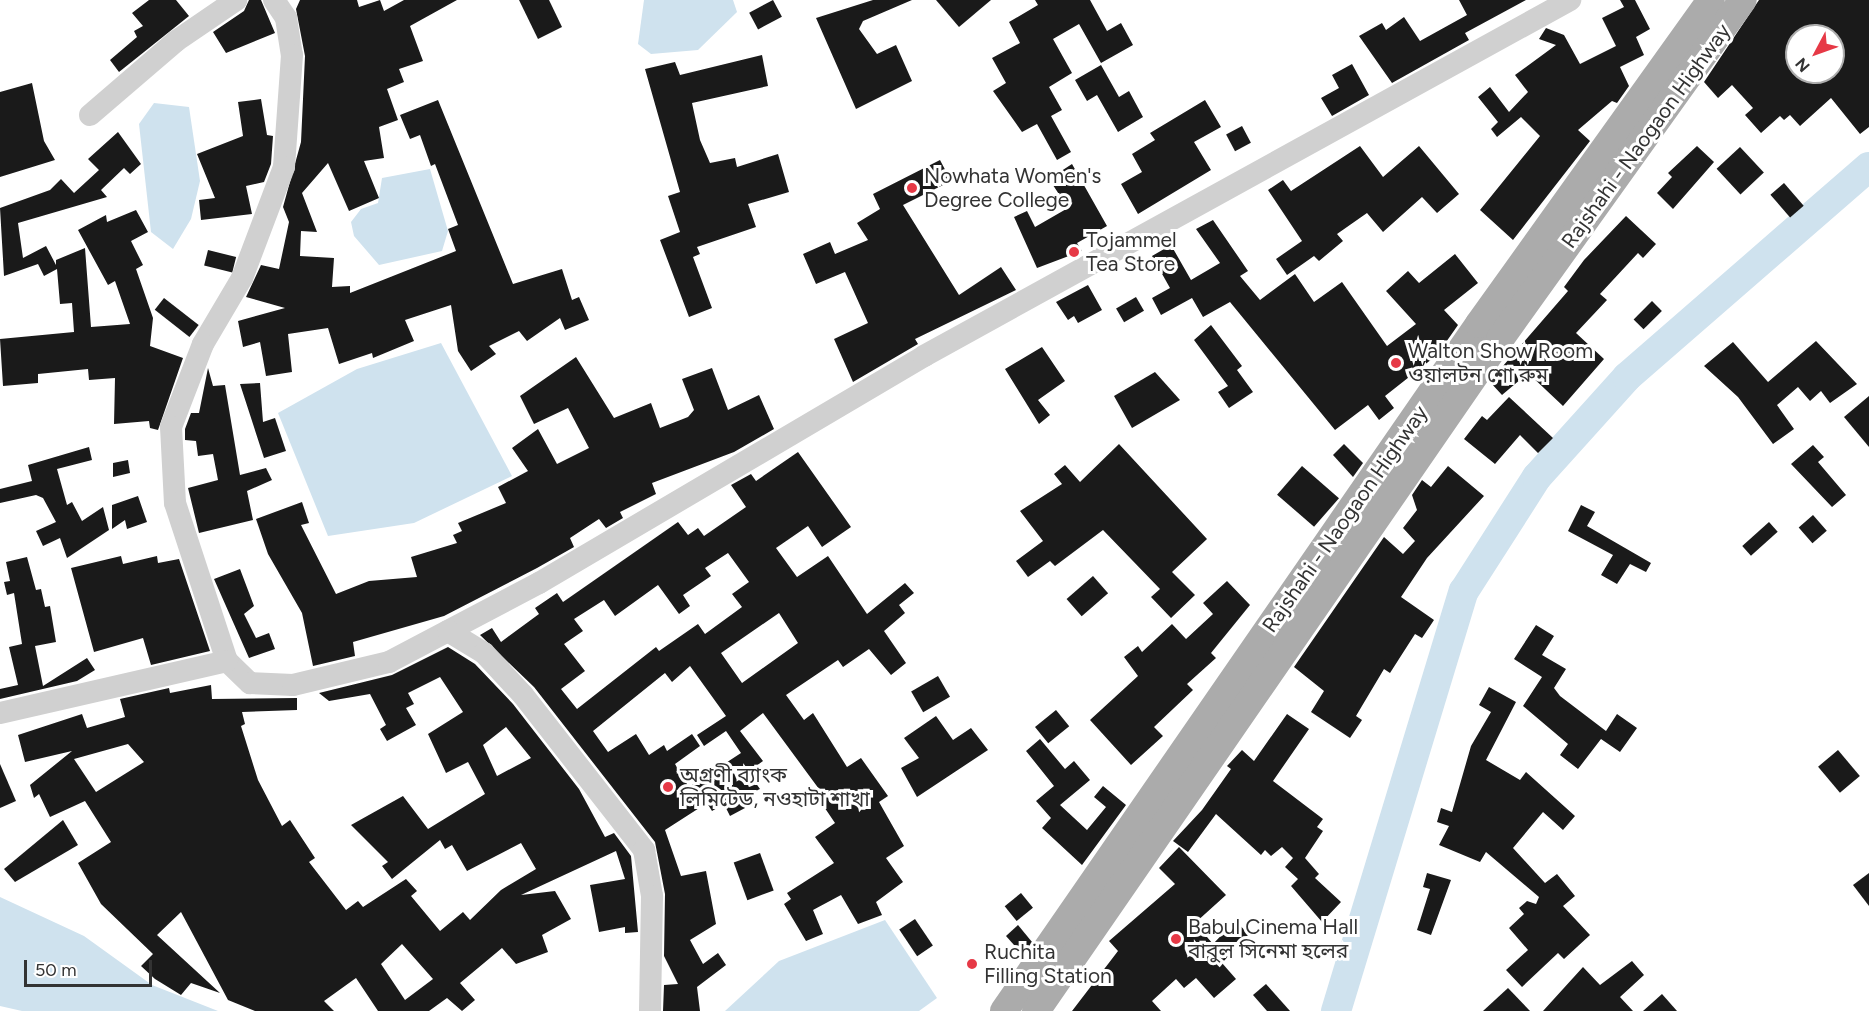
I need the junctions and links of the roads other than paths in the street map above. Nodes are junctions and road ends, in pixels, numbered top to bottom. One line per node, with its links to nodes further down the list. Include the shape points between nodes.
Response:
1 (236, 0): 7 (street, via 131,77)
2 (1570, 0): 8 (street, via 924,356 781,445)
3 (1711, 0): 6 (main road, Rajshahi - Naogaon Highway)
4 (1743, 0): 6 (main road, Rajshahi - Naogaon Highway)
5 (284, 6): 9 (street, via 292,55 284,167 242,278 203,344 171,427 175,502)
6 (1681, 64): 12 (main road, Rajshahi - Naogaon Highway); 13 (main road, Rajshahi - Naogaon Highway)
7 (90, 115)
8 (448, 631): 9 (street, via 389,662 293,685 250,683); 11 (street, via 484,653 523,695 644,850 652,896)
9 (227, 662): 10 (street)
10 (0, 713)
11 (650, 1011)
12 (1005, 1011)
13 (1036, 1011)

